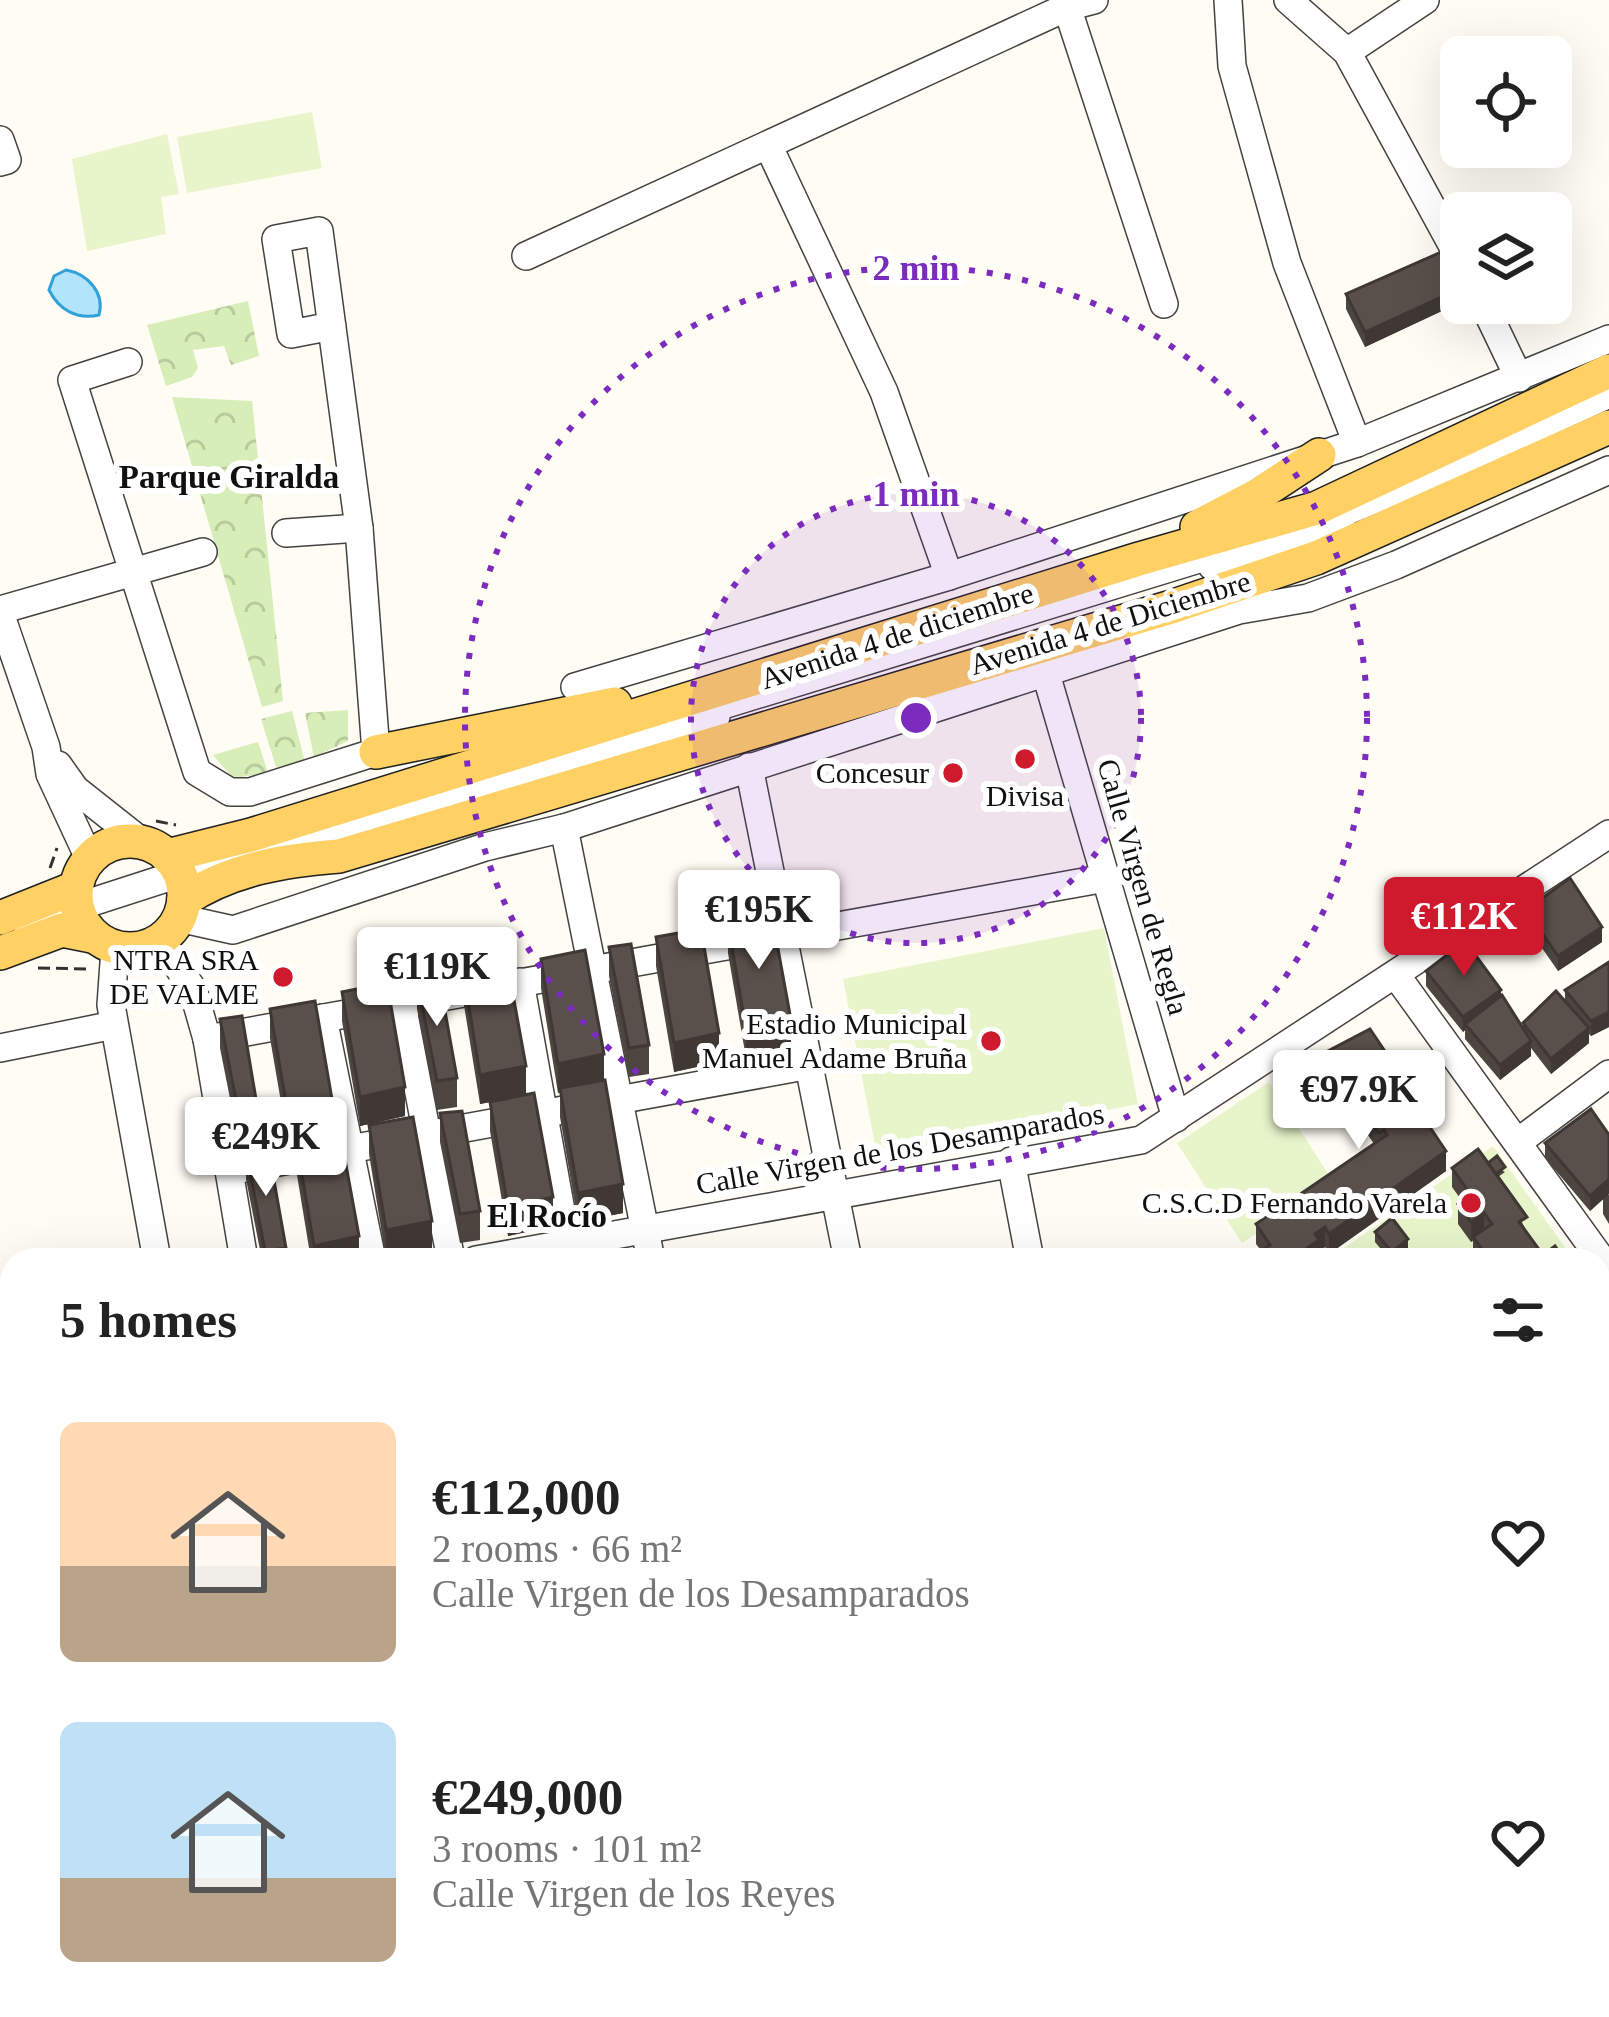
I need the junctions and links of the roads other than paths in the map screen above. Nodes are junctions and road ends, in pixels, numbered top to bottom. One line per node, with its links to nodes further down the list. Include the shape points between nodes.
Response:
1 (1228, 0): 19 (street, via 1232,66 1287,263)
2 (1288, 0): 5 (street)
3 (1425, 0): 5 (street)
4 (1080, 3): 6 (street); 9 (street)
5 (1347, 52): 7 (street)
6 (769, 147): 8 (street); 27 (street, via 884,392)
7 (1440, 222)
8 (526, 256)
9 (1164, 304)
10 (1493, 324): 15 (street)
11 (332, 326): 22 (street)
12 (1609, 339): 15 (street)
13 (128, 362): 26 (street, via 72,380)
14 (1609, 370): 25 (main road, Avenida 4 de diciembre, via 1316,508)
15 (1519, 378): 19 (street)
16 (1609, 394): 37 (street, via 1328,520)
17 (1609, 408): 37 (street, via 1329,531)
18 (1609, 427): 37 (main road, Avenida 4 de Diciembre, via 1316,558 1168,608 339,856 209,884)
19 (1358, 443): 20 (street)
20 (1319, 455): 25 (main road); 27 (street)
21 (1609, 470): 30 (street, via 1308,598 1238,610)
22 (358, 528): 23 (street); 33 (street)
23 (286, 533)
24 (202, 552): 26 (street)
25 (1136, 560): 29 (main road, Avenida 4 de diciembre)
26 (131, 572): 28 (street); 33 (street, via 197,772 230,792 250,792)
27 (949, 576): 31 (street)
28 (0, 612): 32 (street)
29 (788, 671): 33 (main road); 37 (main road, Avenida 4 de diciembre, via 251,835)
30 (1046, 674): 34 (street); 38 (street, Calle Virgen de Regla)
31 (575, 687)
32 (46, 747): 37 (street, via 75,790); 39 (street)
33 (376, 752)
34 (749, 767): 35 (street); 42 (street)
35 (564, 827): 37 (street, via 233,930); 44 (street)
36 (1609, 834): 45 (street, Calle Virgen de los Desamparados)
37 (167, 878): 39 (street); 39 (main road, via 113,843); 39 (main road, via 131,951); 50 (street)
38 (1106, 878): 42 (street); 56 (street, Calle Virgen de Regla)
39 (82, 904): 40 (main road); 41 (street); 43 (main road, via 62,930); 49 (street)
40 (0, 918)
41 (0, 934)
42 (785, 934): 44 (street); 52 (street)
43 (0, 953)
44 (592, 969): 46 (street); 54 (street)
45 (1396, 975): 56 (street, Calle Virgen de los Desamparados); 58 (street)
46 (520, 982): 47 (street); 55 (street)
47 (402, 1004): 48 (street); 57 (street)
48 (323, 1018): 50 (street); 59 (street)
49 (114, 1025): 51 (street); 65 (street)
50 (206, 1039): 61 (street)
51 (0, 1048)
52 (810, 1065): 54 (street); 62 (street)
53 (1609, 1074): 58 (street)
54 (619, 1100): 55 (street); 63 (street)
55 (542, 1114): 57 (street); 64 (street)
56 (1176, 1118): 60 (street, Calle Virgen de los Desamparados, via 1141,1140)
57 (428, 1135): 59 (street); 68 (street)
58 (1518, 1142): 73 (street)
59 (351, 1149): 61 (street); 67 (street)
60 (1011, 1161): 62 (street, Calle Virgen de los Desamparados); 72 (street)
61 (229, 1172): 66 (street)
62 (836, 1194): 63 (street, Calle Virgen de los Desamparados); 71 (street)
63 (644, 1229): 64 (street, Calle Virgen de los Desamparados); 70 (street)
64 (567, 1244): 69 (street, Calle Virgen de los Desamparados)
65 (155, 1248)
66 (242, 1248)
67 (370, 1248)
68 (450, 1248)
69 (544, 1248)
70 (648, 1248)
71 (846, 1248)
72 (1028, 1248)
73 (1593, 1248)

